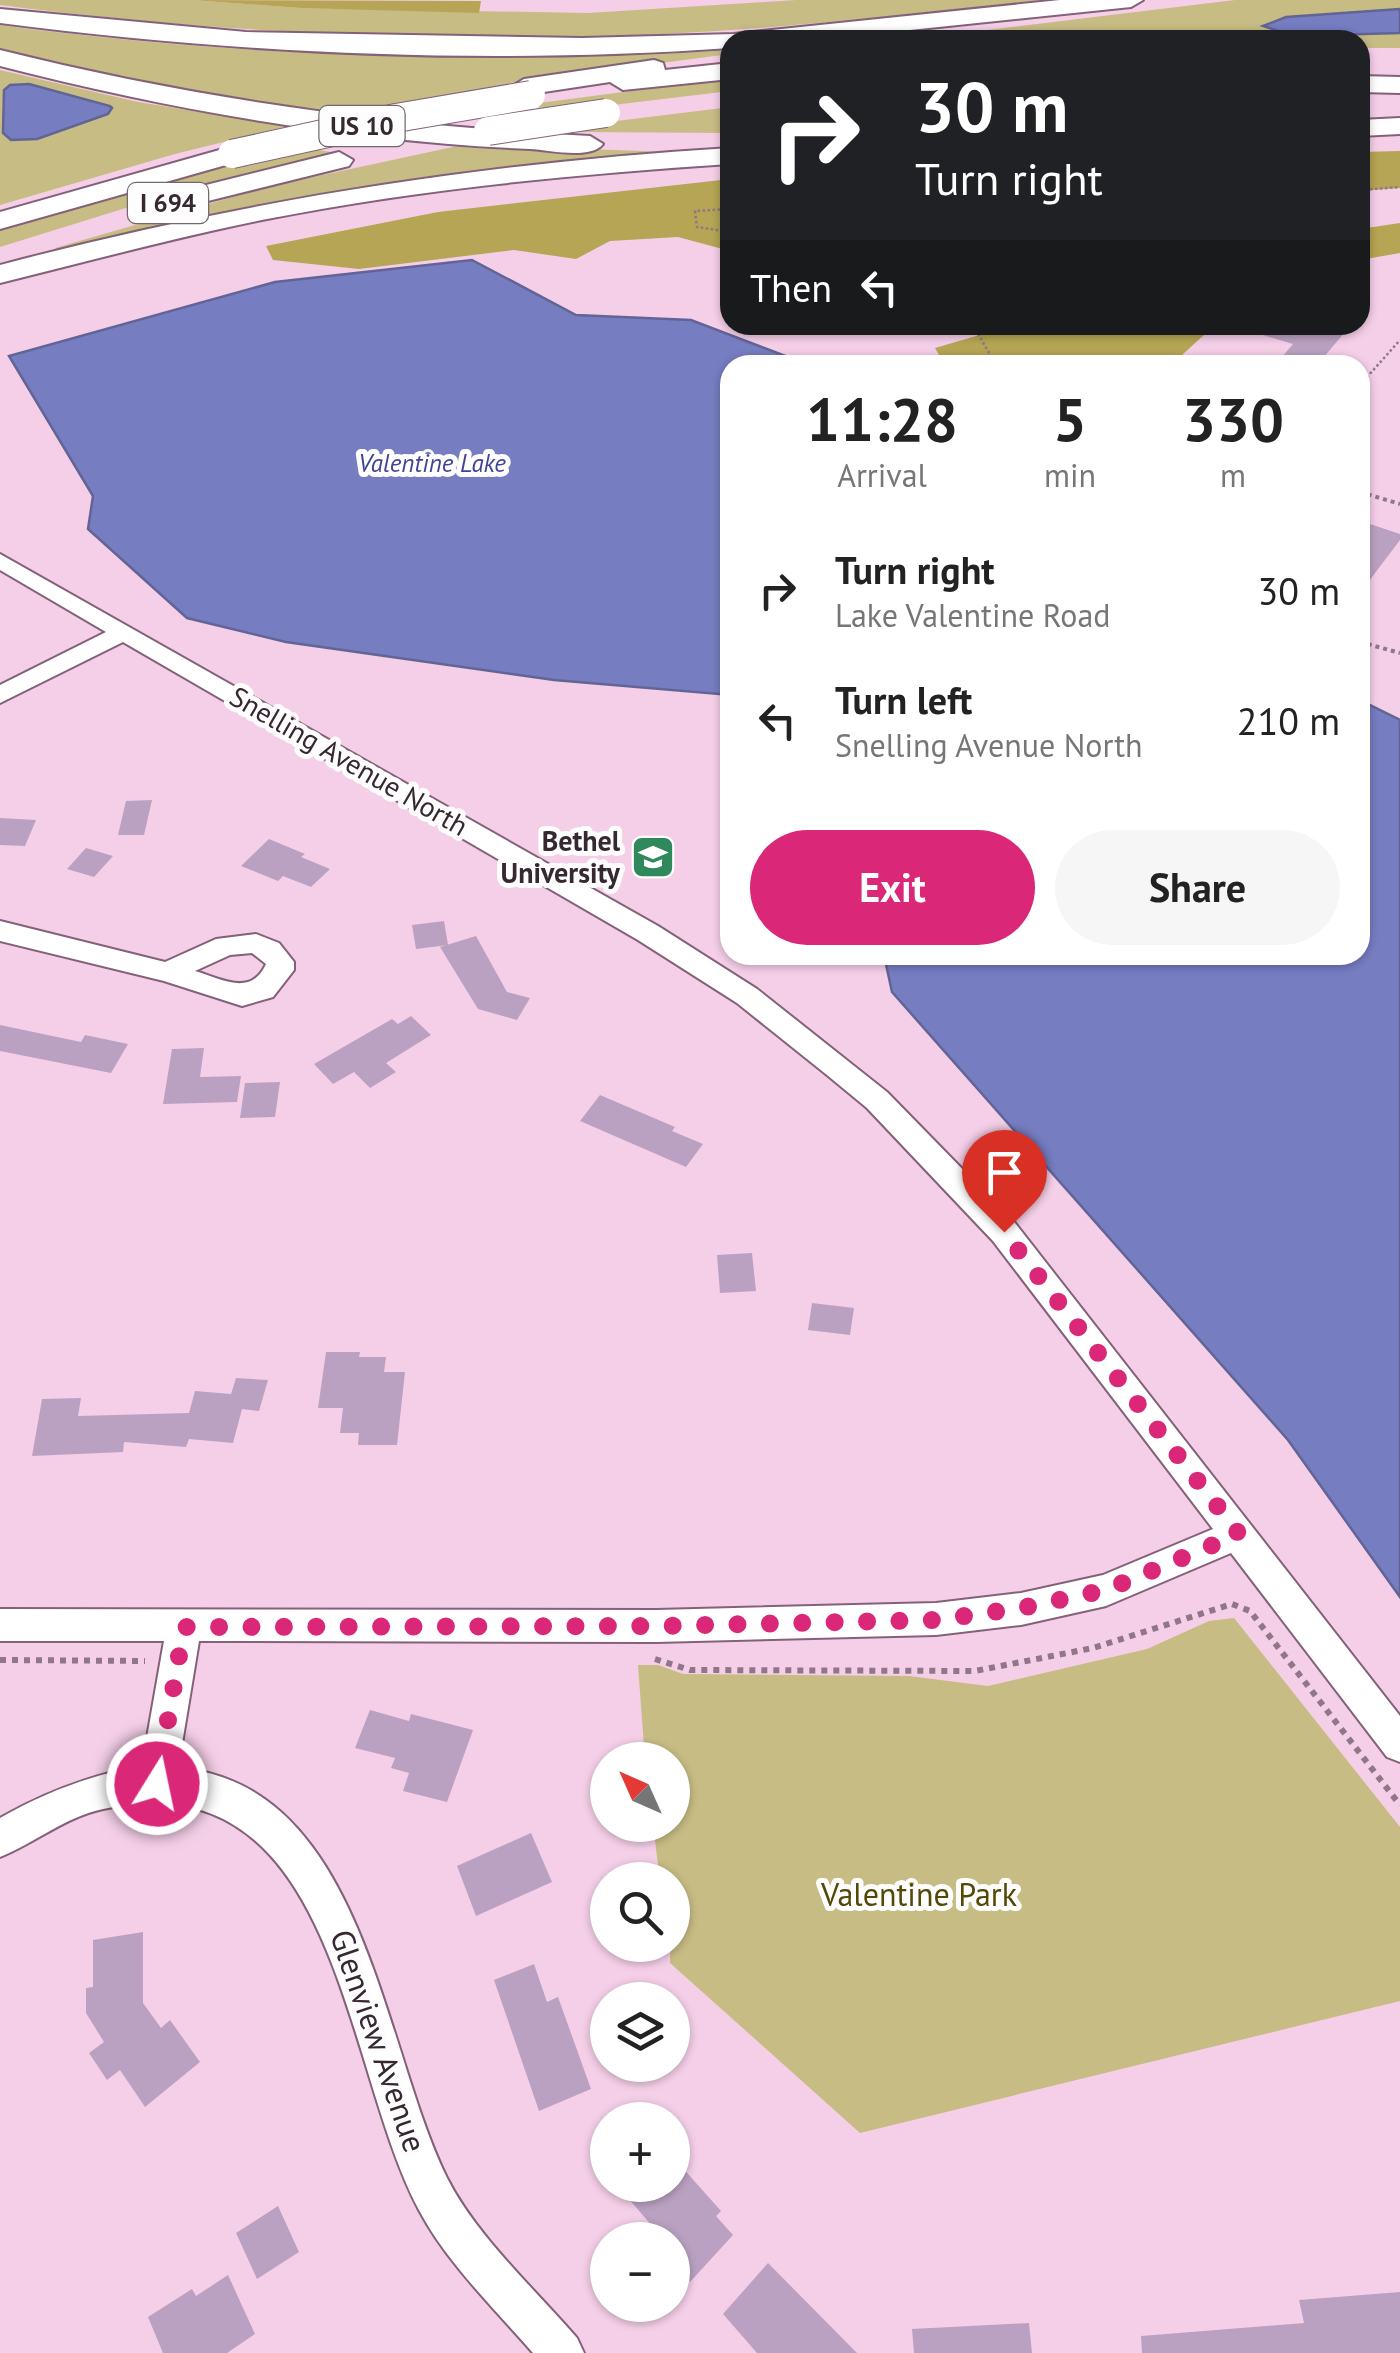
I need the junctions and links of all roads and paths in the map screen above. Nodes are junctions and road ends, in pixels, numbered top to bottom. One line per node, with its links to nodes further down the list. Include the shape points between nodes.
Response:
1 (1142, 1): 3 (highway); 4 (highway)
2 (0, 16): 5 (highway, via 371,44)
3 (845, 30)
4 (943, 30)
5 (720, 41)
6 (0, 58): 15 (highway, US 10, via 168,98 308,120 510,140)
7 (720, 61): 11 (highway)
8 (720, 72): 11 (highway, I 694)
9 (1370, 84): 10 (highway)
10 (1400, 85)
11 (527, 91): 20 (highway, I 694, bridge, via 229,151)
12 (639, 109): 22 (highway, I 694, bridge, via 357,157 132,213)
13 (1400, 126): 14 (highway)
14 (1370, 128)
15 (720, 143)
16 (720, 157): 23 (highway, via 396,188 200,224)
17 (1400, 188): 18 (path)
18 (1370, 190)
19 (720, 209): 21 (path, via 695,211 697,227)
20 (0, 217)
21 (720, 230)
22 (0, 256)
23 (0, 274)
24 (1400, 340): 25 (path)
25 (1370, 374)
26 (1370, 495): 27 (path)
27 (1400, 504)
28 (0, 561): 29 (street, Snelling Avenue North)
29 (124, 632): 32 (street); 35 (street, Snelling Avenue North, via 648,933 812,1046 877,1100 1004,1232)
30 (1370, 645): 31 (path)
31 (1400, 653)
32 (0, 695)
33 (0, 931): 34 (street)
34 (168, 972)
35 (1239, 1534): 37 (street, via 1106,1590 936,1620); 40 (street, Snelling Avenue North)
36 (0, 1625): 37 (street)
37 (181, 1644): 38 (path); 41 (street)
38 (0, 1660)
39 (638, 1660): 42 (path, via 690,1670 976,1671 1093,1648 1232,1604 1250,1612)
40 (1400, 1745)
41 (157, 1784): 43 (street, Glenview Avenue, via 70,1800); 44 (street, Glenview Avenue, via 234,1799 296,1851 336,1919 434,2196)
42 (1400, 1804)
43 (0, 1839)
44 (562, 2353)

